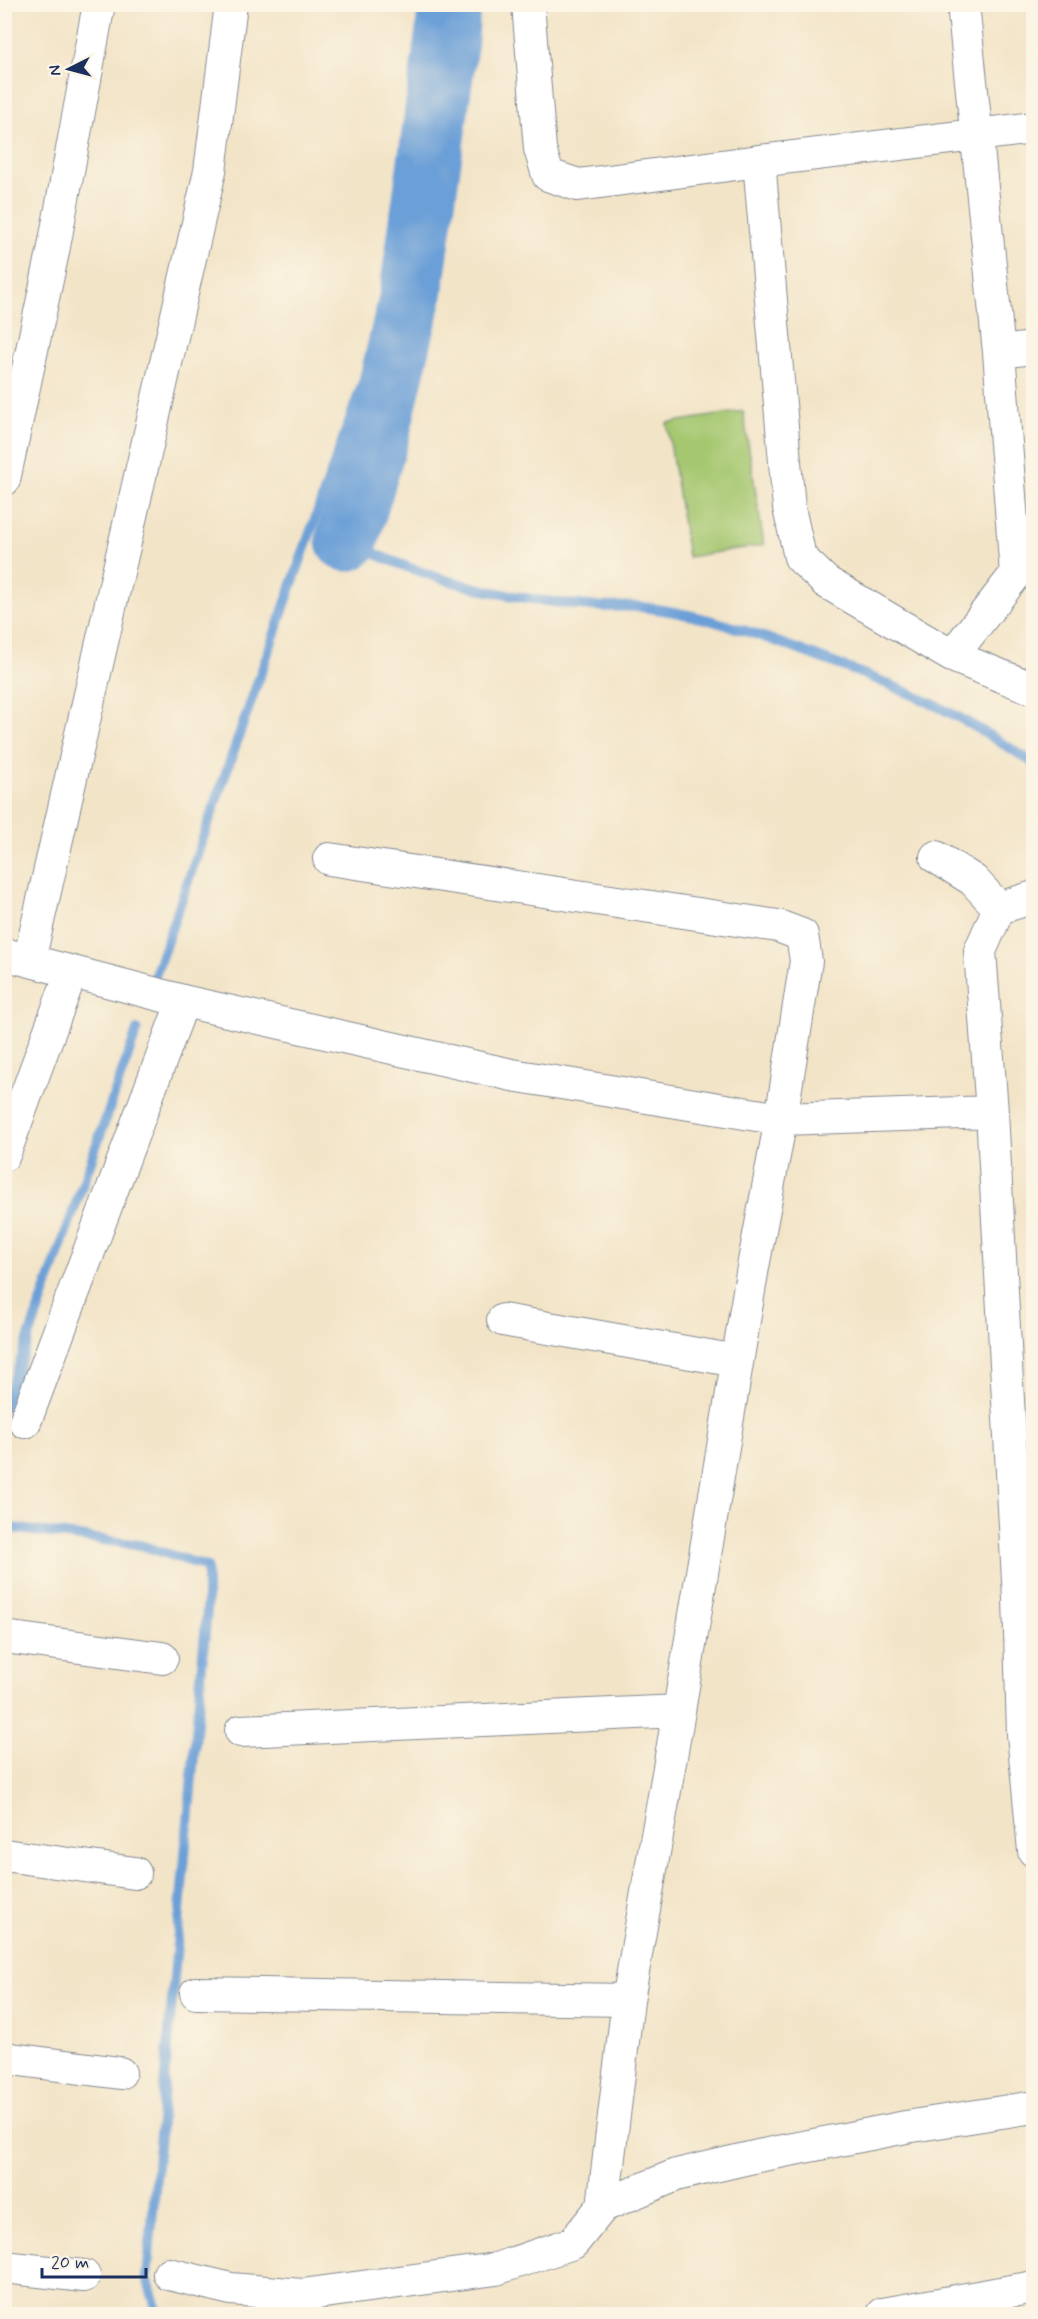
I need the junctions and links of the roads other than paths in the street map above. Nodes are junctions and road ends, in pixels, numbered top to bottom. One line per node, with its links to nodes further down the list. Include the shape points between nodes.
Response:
1 (99, 4): 10 (street, via 53,252)
2 (231, 4): 19 (street, via 210,171)
3 (528, 4): 7 (street, via 540,149 548,175 578,185)
4 (963, 4): 6 (street)
5 (1034, 128): 6 (street)
6 (976, 135): 7 (street); 9 (street)
7 (759, 161): 13 (street, via 789,508 800,557 826,582)
8 (1034, 348): 9 (street)
9 (999, 352): 12 (street)
10 (15, 374): 11 (street)
11 (4, 480)
12 (1025, 575): 13 (street)
13 (952, 656): 14 (street)
14 (1029, 679)
15 (936, 856): 18 (street, via 973,880)
16 (329, 859): 23 (street, via 778,926 802,934 806,961)
17 (1034, 897): 18 (street)
18 (999, 908): 22 (street, via 980,951)
19 (17, 958): 20 (street)
20 (70, 973): 21 (street); 24 (street)
21 (183, 1001): 23 (street, via 512,1075); 27 (street)
22 (992, 1112): 23 (street); 28 (street)
23 (781, 1119): 26 (street)
24 (4, 1155)
25 (503, 1320): 26 (street)
26 (737, 1361): 31 (street)
27 (25, 1422)
28 (1026, 1598): 33 (street, via 1023,1734)
29 (4, 1637): 30 (street)
30 (162, 1658)
31 (680, 1711): 32 (street); 37 (street)
32 (241, 1731)
33 (1034, 1851)
34 (4, 1855): 35 (street)
35 (135, 1873)
36 (196, 1993): 37 (street)
37 (628, 2000): 41 (street)
38 (4, 2058): 39 (street)
39 (120, 2073)
40 (1034, 2107): 41 (street, via 758,2156 676,2175)
41 (603, 2206): 43 (street, via 573,2243 495,2269 302,2295 231,2289)
42 (4, 2267): 44 (street)
43 (169, 2274)
44 (84, 2276)
45 (1034, 2287): 46 (street)
46 (883, 2314)

